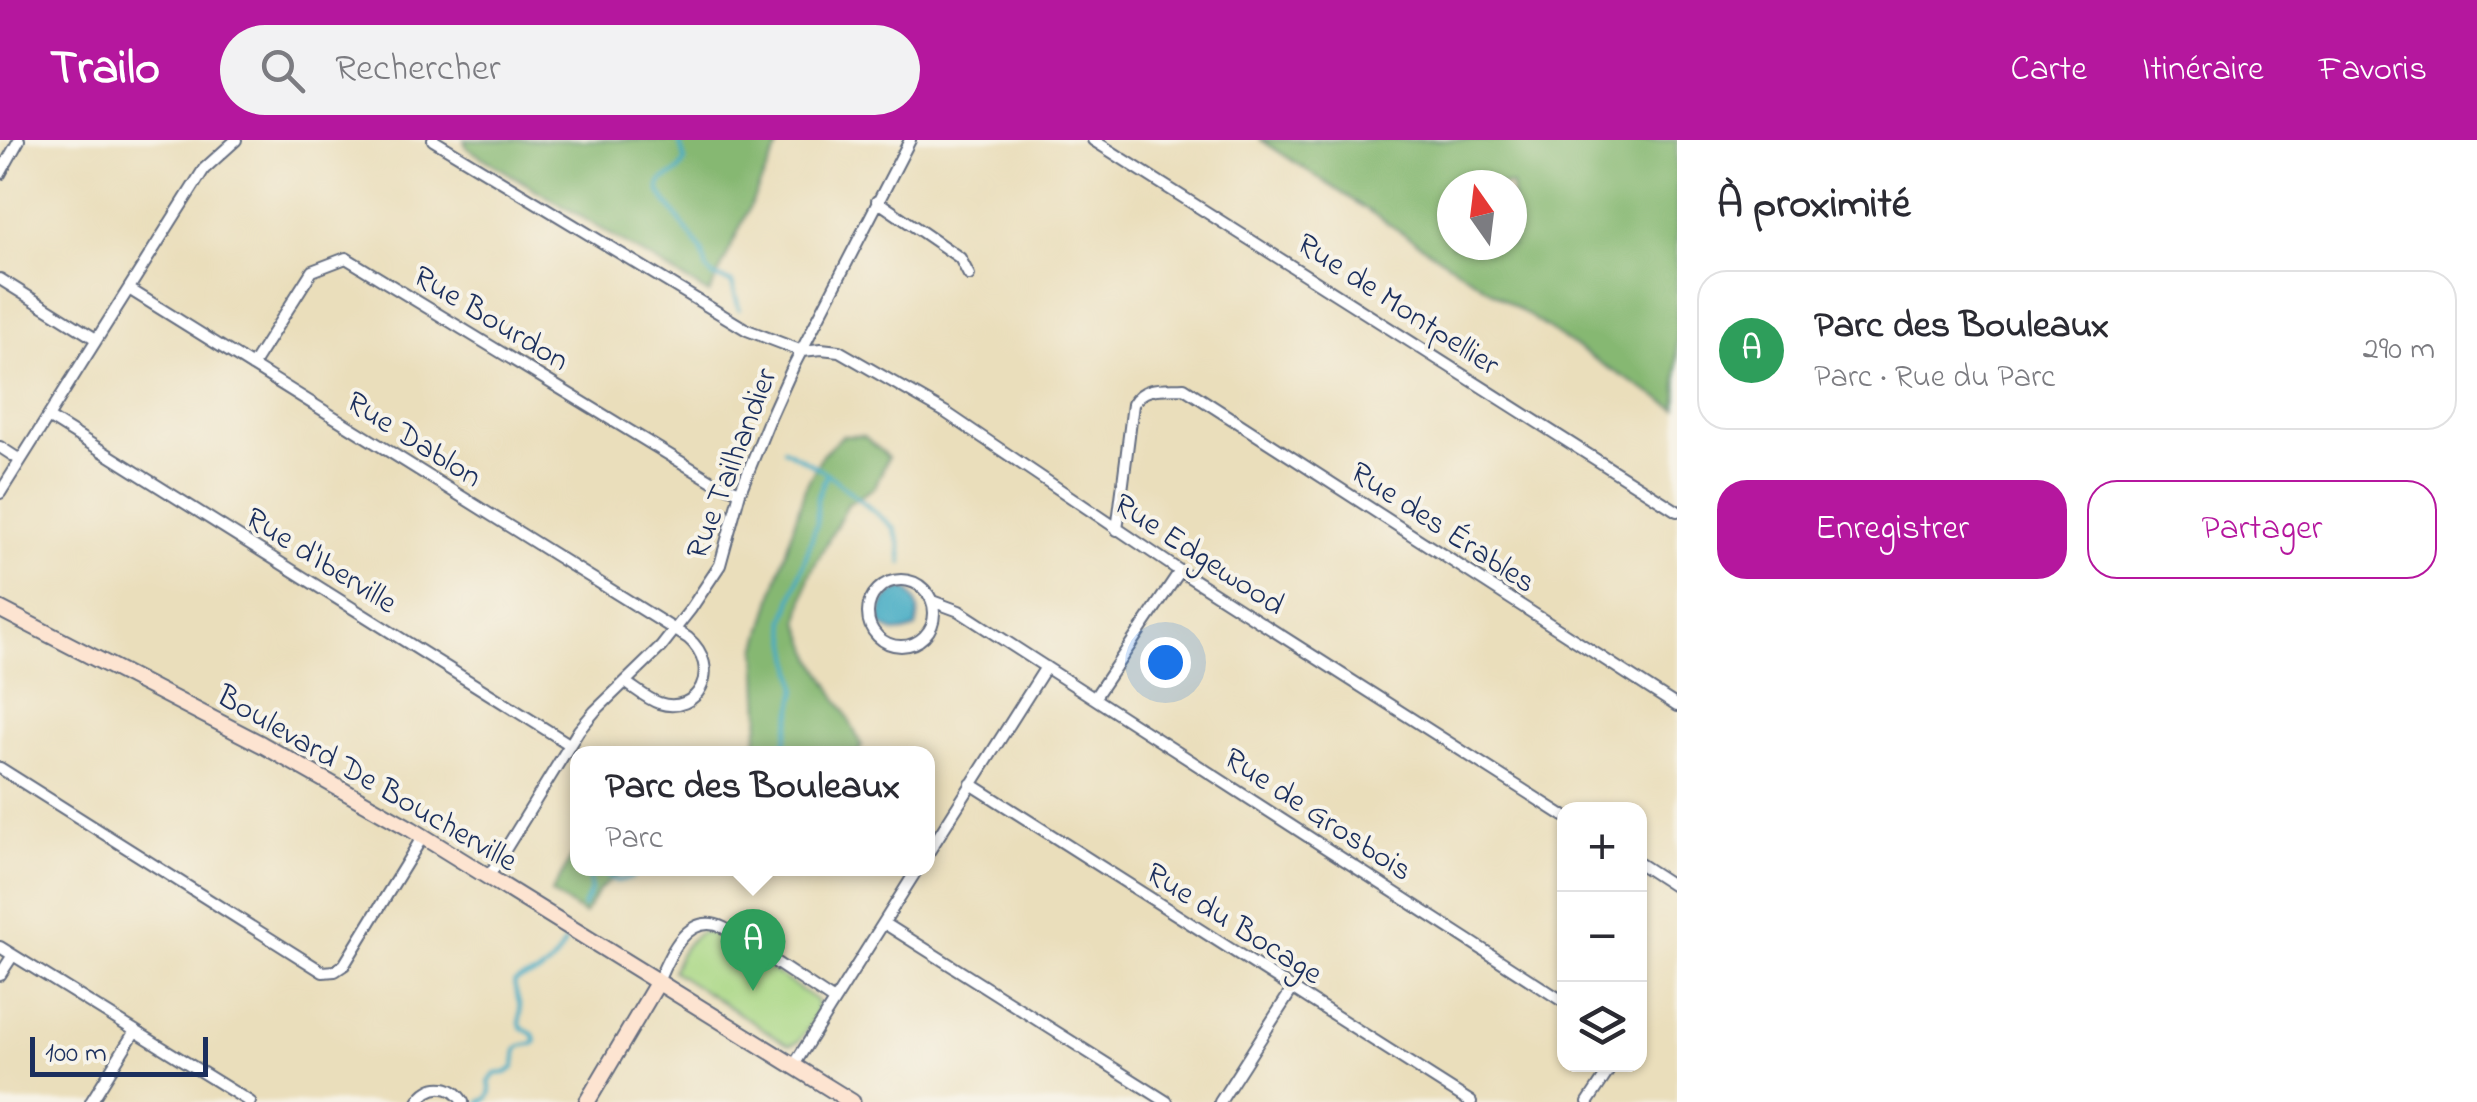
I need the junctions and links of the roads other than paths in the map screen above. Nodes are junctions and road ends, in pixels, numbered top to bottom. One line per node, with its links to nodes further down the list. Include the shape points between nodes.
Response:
1 (19, 140): 7 (street)
2 (433, 140): 6 (street, Rue Edgewood)
3 (910, 140): 8 (street, Rue Tailhandier)
4 (1092, 140): 20 (street, Rue de Montpellier)
5 (229, 142): 11 (street, via 204,169)
6 (450, 144): 13 (street, Rue Edgewood, via 747,330)
7 (0, 174)
8 (878, 202): 9 (street, via 960,258); 13 (street, Rue Tailhandier)
9 (969, 275)
10 (0, 279): 12 (street)
11 (129, 289): 12 (street); 14 (street, Rue Dablon)
12 (96, 340): 15 (street)
13 (802, 351): 19 (street, Rue Tailhandier); 21 (street, Rue Edgewood, via 838,351 945,412)
14 (252, 366): 19 (street, Rue Bourdon, via 312,270 346,258); 25 (street, Rue Dablon)
15 (48, 417): 17 (street); 30 (street, Rue d'Iberville)
16 (0, 448): 17 (street)
17 (20, 460): 18 (street)
18 (0, 492)
19 (740, 492): 25 (street, Rue Tailhandier, via 720,565)
20 (1677, 511)
21 (1117, 530): 22 (street, Rue Edgewood); 29 (street, Rue des Érables, via 1133,404 1150,389 1184,388)
22 (1180, 571): 28 (street); 33 (street, Rue Edgewood)
23 (932, 601): 23 (street, via 906,580 884,584 870,602 869,624 891,645 912,644 933,623); 26 (street, Rue de Grosbois, via 960,611)
24 (0, 610): 34 (street, Boulevard De Boucherville)
25 (675, 630): 27 (street, Rue Tailhandier); 27 (street, Rue Dablon, via 704,657 696,694 664,704)
26 (1046, 667): 28 (street, Rue de Grosbois); 32 (street)
27 (625, 682): 30 (street, Rue Tailhandier)
28 (1095, 698): 46 (street, Rue de Grosbois)
29 (1677, 706)
30 (569, 744): 37 (street, Rue Tailhandier)
31 (0, 768): 34 (street, via 323,972 344,965)
32 (972, 784): 35 (street); 45 (street, Rue du Bocage)
33 (1557, 812)
34 (423, 836): 37 (street, Boulevard De Boucherville)
35 (935, 842)
36 (1647, 869): 39 (street)
37 (489, 876): 44 (street, Boulevard De Boucherville)
38 (913, 876): 40 (street)
39 (1677, 888)
40 (884, 923): 47 (street); 57 (street)
41 (0, 947): 42 (street)
42 (12, 955): 43 (street); 48 (street)
43 (0, 975)
44 (658, 982): 47 (street, via 687,932 710,923); 49 (street, Boulevard De Boucherville); 55 (street)
45 (1292, 988): 58 (street); 59 (street, Rue du Bocage)
46 (1557, 997)
47 (834, 1001): 49 (street)
48 (134, 1031): 51 (street); 52 (street)
49 (794, 1065): 56 (street, Boulevard De Boucherville)
50 (1607, 1072): 60 (street)
51 (90, 1102)
52 (250, 1102)
53 (418, 1102): 54 (street, via 437,1087 453,1090)
54 (463, 1102)
55 (588, 1102)
56 (852, 1102)
57 (1167, 1102)
58 (1220, 1102)
59 (1471, 1102)
60 (1588, 1102)

